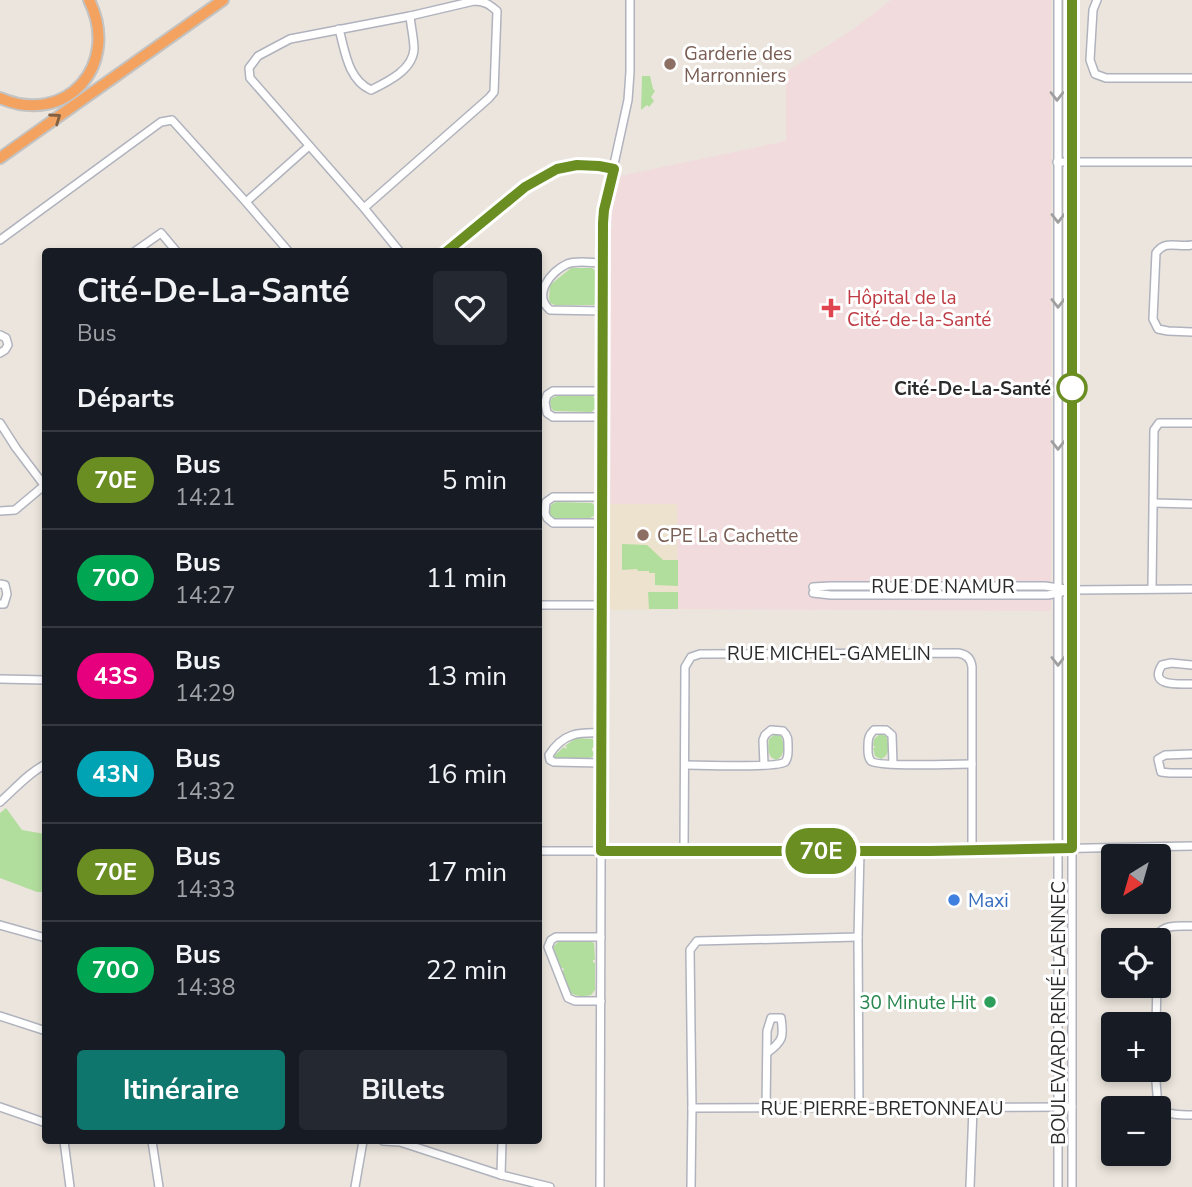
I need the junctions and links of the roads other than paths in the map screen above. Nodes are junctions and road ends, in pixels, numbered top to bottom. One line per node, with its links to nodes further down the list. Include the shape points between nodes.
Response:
1 (89, 0): 10 (highway, via 99,25 99,49 80,85 46,104 21,105)
2 (223, 0): 12 (highway, one-way to 2)
3 (630, 0): 16 (street, via 630,87)
4 (1058, 0): 13 (street, BOULEVARD RENÉ-LAENNEC, one-way to 13)
5 (1072, 0): 14 (street, BOULEVARD RENÉ-LAENNEC)
6 (1097, 0): 9 (street, via 1090,60 1095,74 1106,78)
7 (410, 16): 8 (street); 8 (street, via 414,52 408,64 371,90 361,86 349,68); 18 (street, via 474,1 490,5 496,11 494,92)
8 (340, 29): 11 (street, via 290,38 258,56 249,68 250,78)
9 (1192, 78)
10 (0, 98)
11 (309, 146): 17 (street); 18 (street)
12 (0, 158)
13 (1058, 162): 14 (street); 46 (street, BOULEVARD RENÉ-LAENNEC, one-way to 46)
14 (1073, 162): 15 (street); 47 (street, BOULEVARD RENÉ-LAENNEC)
15 (1192, 162)
16 (614, 169): 25 (street, via 577,165 557,169 525,187); 26 (street, via 603,215)
17 (246, 202): 19 (street, via 172,120 161,122); 23 (street)
18 (364, 208): 24 (street)
19 (0, 240)
20 (1192, 245): 28 (street, via 1169,244 1156,253 1153,319 1158,328)
21 (139, 248): 22 (street, via 160,233)
22 (173, 248)
23 (286, 248)
24 (397, 248)
25 (451, 248)
26 (603, 263): 27 (street); 27 (street, via 567,264 543,290 550,310)
27 (603, 311): 31 (street)
28 (1192, 332)
29 (0, 335): 30 (street, via 8,345)
30 (0, 353)
31 (603, 391): 32 (street); 32 (street, via 553,391 545,400 546,411 553,417)
32 (603, 417): 37 (street)
33 (0, 423): 35 (street)
34 (1192, 423): 38 (street, via 1159,423 1154,430)
35 (42, 480)
36 (42, 487): 40 (street, via 15,510)
37 (602, 497): 41 (street); 41 (street, via 553,497 545,509 553,523)
38 (1154, 503): 39 (street); 43 (street)
39 (1192, 504)
40 (0, 511)
41 (602, 523): 49 (street)
42 (0, 584): 48 (street, via 5,585 7,594)
43 (1152, 589): 44 (street, RUE DE NAMUR); 47 (street, RUE DE NAMUR)
44 (1192, 589)
45 (813, 590): 46 (street, RUE DE NAMUR, via 830,586 1048,586)
46 (1058, 590): 47 (street, RUE DE NAMUR); 67 (street, BOULEVARD RENÉ-LAENNEC, one-way to 67)
47 (1073, 590): 66 (street, BOULEVARD RENÉ-LAENNEC)
48 (0, 604)
49 (603, 605): 50 (street); 55 (street)
50 (542, 606)
51 (1192, 665): 54 (street, via 1171,663 1159,670 1159,678 1171,685)
52 (0, 679): 53 (street)
53 (42, 680)
54 (1192, 684)
55 (602, 733): 57 (street); 57 (street, via 572,734 549,755 554,762)
56 (1192, 754): 63 (street, via 1158,759 1161,772)
57 (602, 762): 70 (street)
58 (893, 764): 58 (street, via 892,735 874,730 869,737 870,760); 59 (street)
59 (972, 764): 60 (street, RUE MICHEL-GAMELIN, via 972,664 963,653 941,653 693,656 685,667); 68 (street, RUE MICHEL-GAMELIN)
60 (685, 765): 61 (street); 72 (street, RUE MICHEL-GAMELIN)
61 (764, 765): 61 (street, via 787,760 788,740 783,731 771,730 765,735)
62 (42, 766): 64 (street)
63 (1192, 773)
64 (0, 802)
65 (1192, 846): 66 (street)
66 (1072, 848): 67 (street); 85 (street, BOULEVARD RENÉ-LAENNEC)
67 (1058, 849): 68 (street); 84 (street, BOULEVARD RENÉ-LAENNEC)
68 (972, 850): 71 (street)
69 (542, 851): 70 (street)
70 (601, 851): 72 (street); 77 (street)
71 (860, 851): 72 (street); 78 (street)
72 (684, 852)
73 (0, 925): 76 (street)
74 (1192, 926): 75 (street)
75 (1165, 928)
76 (42, 937)
77 (601, 937): 79 (street); 79 (street, via 556,937 548,947 568,998)
78 (858, 937): 87 (street, via 697,941 690,950); 88 (street)
79 (601, 1001): 103 (street)
80 (0, 1016): 81 (street)
81 (42, 1030)
82 (768, 1053): 90 (street)
83 (1156, 1082): 91 (street, via 1161,1111)
84 (1058, 1107): 85 (street, RUE PIERRE-BRETONNEAU); 89 (street, RUE PIERRE-BRETONNEAU); 106 (street, BOULEVARD RENÉ-LAENNEC)
85 (1072, 1107): 107 (street, BOULEVARD RENÉ-LAENNEC)
86 (0, 1108): 92 (street)
87 (692, 1108): 90 (street, RUE PIERRE-BRETONNEAU); 104 (street)
88 (859, 1108): 89 (street, RUE PIERRE-BRETONNEAU); 90 (street, RUE PIERRE-BRETONNEAU)
89 (973, 1108): 105 (street)
90 (766, 1109)
91 (1192, 1115)
92 (42, 1122)
93 (64, 1144): 99 (street)
94 (152, 1144): 100 (street)
95 (362, 1144): 101 (street)
96 (406, 1144): 98 (street)
97 (502, 1144): 98 (street)
98 (501, 1175): 102 (street)
99 (69, 1187)
100 (159, 1187)
101 (355, 1187)
102 (550, 1187)
103 (600, 1187)
104 (691, 1187)
105 (970, 1187)
106 (1058, 1187)
107 (1073, 1187)

